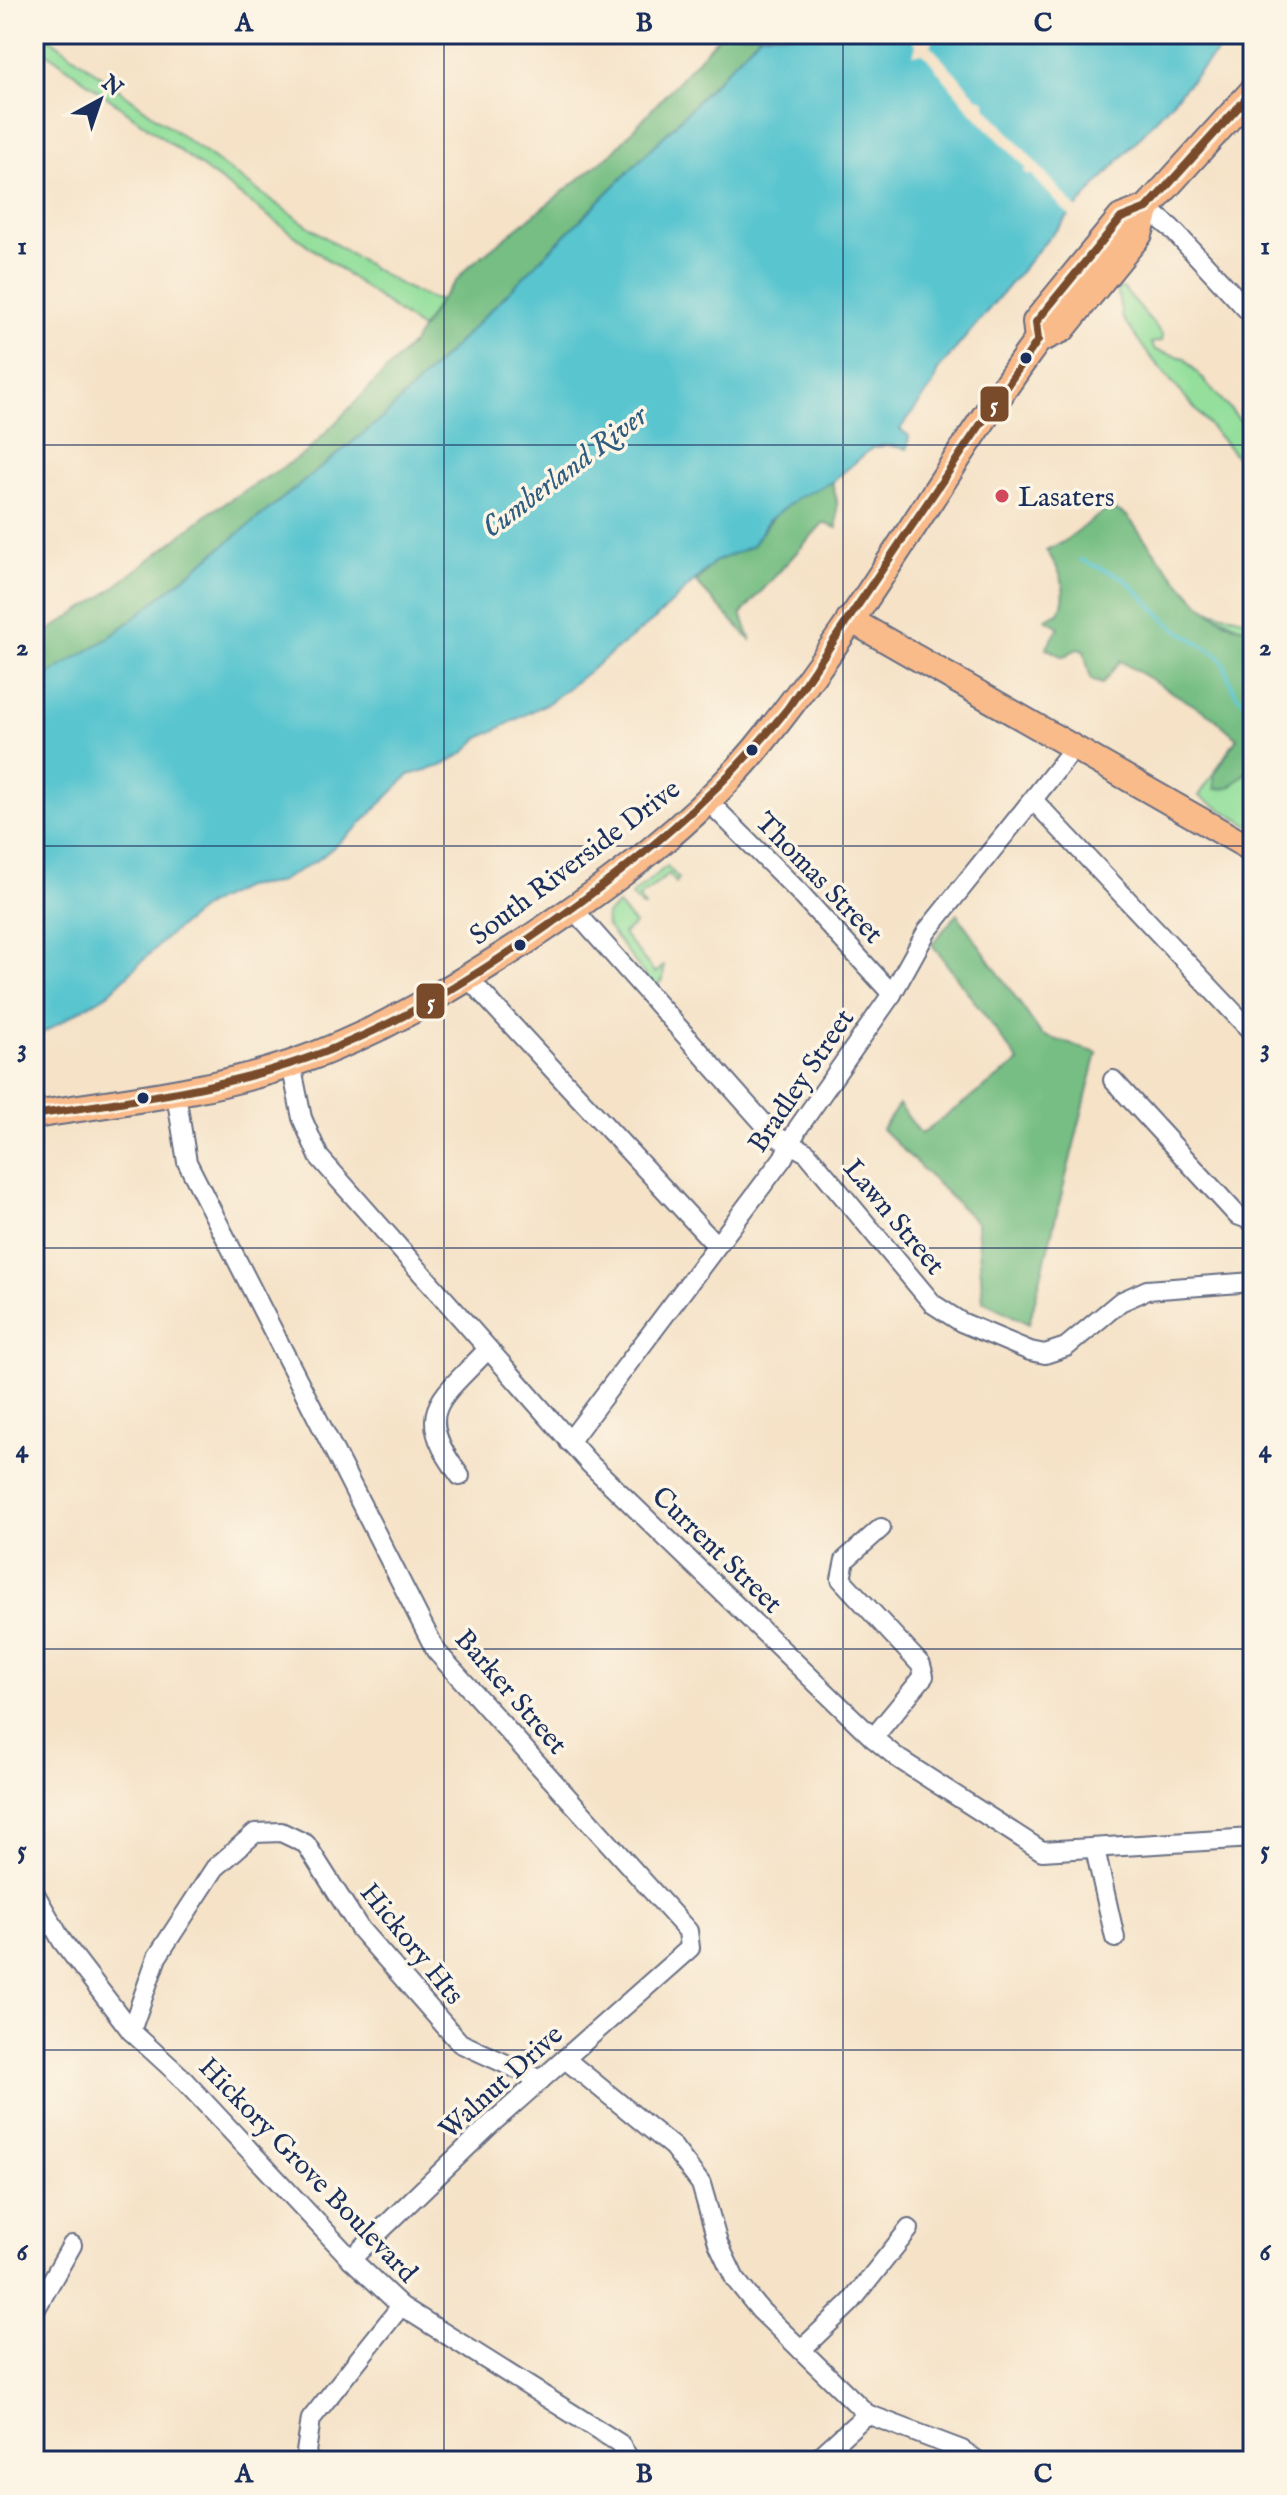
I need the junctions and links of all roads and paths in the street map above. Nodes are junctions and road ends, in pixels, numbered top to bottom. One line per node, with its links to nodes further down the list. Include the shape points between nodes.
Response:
1 (1253, 91): 2 (highway, South Riverside Drive)
2 (1147, 208): 3 (street); 4 (highway, South Riverside Drive, via 1139,234 1062,329 1038,340)
3 (1253, 316)
4 (849, 619): 5 (main road); 6 (highway, South Riverside Drive, via 788,708)
5 (1074, 748): 7 (street, Bradley Street); 8 (main road)
6 (707, 800): 9 (highway, South Riverside Drive); 11 (street, Thomas Street)
7 (1033, 800): 11 (street, Bradley Street, via 927,931); 12 (street)
8 (1253, 850)
9 (573, 909): 10 (highway, South Riverside Drive); 17 (street, Lawn Street, via 774,1135)
10 (470, 980): 13 (highway, South Riverside Drive, via 409,1015); 19 (street)
11 (892, 994): 17 (street, Bradley Street)
12 (1253, 1033)
13 (291, 1064): 15 (highway, South Riverside Drive); 21 (street, Current Street, via 302,1118 319,1157)
14 (1113, 1080): 18 (street, via 1237,1215)
15 (176, 1094): 16 (highway, South Riverside Drive); 30 (street, Barker Street, via 187,1162 436,1651 688,1931)
16 (34, 1115)
17 (790, 1143): 19 (street, Bradley Street); 20 (street, Lawn Street, via 807,1153 933,1304 1030,1351 1045,1354 1066,1347 1120,1302 1147,1290)
18 (1253, 1221)
19 (716, 1245): 22 (street, Bradley Street)
20 (1253, 1282)
21 (488, 1349): 22 (street, Current Street); 23 (street, via 443,1398 432,1420 438,1444)
22 (569, 1442): 25 (street, Current Street)
23 (460, 1476)
24 (881, 1528): 25 (street, via 845,1560 841,1579 921,1665 924,1676)
25 (873, 1738): 27 (street, Current Street, via 1034,1848)
26 (1253, 1838): 27 (street, Current Street)
27 (1095, 1849): 29 (street)
28 (34, 1892): 31 (street, Hickory Grove Boulevard, via 62,1941)
29 (1115, 1938)
30 (690, 1948): 32 (street, Walnut Drive)
31 (131, 2031): 33 (street, Hickory Hts, via 157,1957 215,1868 255,1833 281,1832 306,1844 360,1929 460,2043); 36 (street, Hickory Grove Boulevard)
32 (565, 2059): 33 (street, Walnut Drive); 39 (street, via 673,2147 701,2184 735,2279)
33 (541, 2080): 36 (street, Walnut Drive)
34 (909, 2229): 39 (street, via 851,2302)
35 (72, 2245): 38 (street)
36 (351, 2259): 37 (street, Hickory Grove Boulevard)
37 (401, 2306): 42 (street, via 311,2419); 43 (street, Hickory Grove Boulevard, via 619,2443)
38 (34, 2312)
39 (801, 2350): 40 (street)
40 (867, 2414): 41 (street); 44 (street)
41 (964, 2457)
42 (309, 2461)
43 (631, 2461)
44 (815, 2461)

